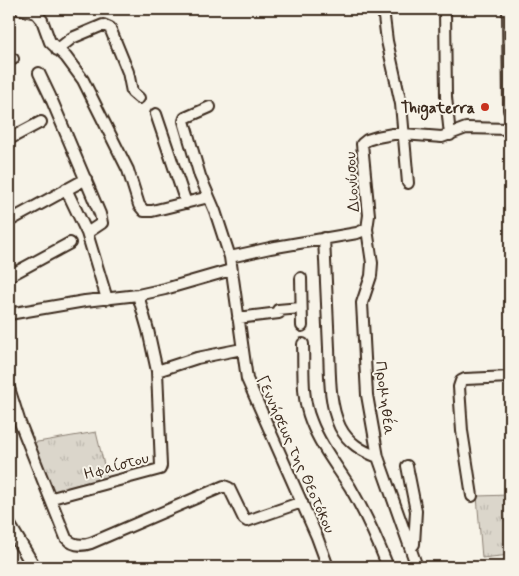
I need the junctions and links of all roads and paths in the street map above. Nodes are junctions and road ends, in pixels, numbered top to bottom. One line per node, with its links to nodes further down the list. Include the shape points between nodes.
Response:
1 (19, 9): 5 (street, via 36,13)
2 (383, 9): 13 (street, via 401,104)
3 (445, 9): 14 (street)
4 (509, 9): 9 (main road)
5 (57, 50): 7 (street, via 72,38 103,25 110,28 128,72 132,92); 20 (street, via 83,80 128,170 144,211)
6 (39, 73): 16 (street)
7 (139, 98)
8 (210, 107): 19 (street, Γεννήσεως της Θεοτόκου, via 184,121)
9 (510, 110)
10 (156, 114): 20 (street)
11 (41, 122): 15 (street)
12 (510, 129): 14 (street, Διονύσου, via 466,128)
13 (403, 134): 14 (street, Διονύσου, via 435,138); 17 (street); 22 (street, Διονύσου, via 377,137 362,144 369,215)
14 (450, 135)
15 (9, 139)
16 (86, 179): 18 (street); 23 (street, via 102,223)
17 (408, 182)
18 (66, 189): 21 (street); 23 (street)
19 (209, 198): 20 (street); 26 (street, Γεννήσεως της Θεοτόκου)
20 (186, 203)
21 (9, 221)
22 (367, 229): 24 (street, Διονύσου); 41 (street, Προμηθέα, via 372,263 362,303 362,318 367,395)
23 (87, 234): 31 (street)
24 (324, 238): 26 (street, Διονύσου); 41 (street, via 330,376 336,414 348,439)
25 (70, 243): 28 (street)
26 (230, 257): 27 (street, Γεννήσεως της Θεοτόκου)
27 (231, 270): 30 (street); 34 (street, Γεννήσεως της Θεοτόκου)
28 (9, 276)
29 (301, 278): 32 (street)
30 (138, 294): 31 (street); 38 (street, Ηφαίστου)
31 (107, 298): 33 (street)
32 (301, 308): 34 (street); 35 (street)
33 (9, 314)
34 (238, 318): 37 (street, Γεννήσεως της Θεοτόκου)
35 (302, 326)
36 (303, 344): 50 (street, via 304,395 310,420 325,451 368,520)
37 (242, 349): 38 (street); 45 (street, Γεννήσεως της Θεοτόκου, via 247,379)
38 (158, 370): 44 (street, Ηφαίστου, via 160,469)
39 (510, 376): 43 (street, via 465,379 459,387)
40 (9, 388): 44 (street)
41 (378, 457): 47 (street, Προμηθέα)
42 (407, 466): 47 (street, via 416,511)
43 (472, 496)
44 (52, 498): 45 (street, via 66,538 76,545 91,543 224,486 229,488 247,521)
45 (302, 502): 49 (street, Γεννήσεως της Θεοτόκου)
46 (9, 525): 48 (main road)
47 (411, 548): 51 (street, Προμηθέα)
48 (34, 567)
49 (328, 567)
50 (388, 567)
51 (417, 567)

